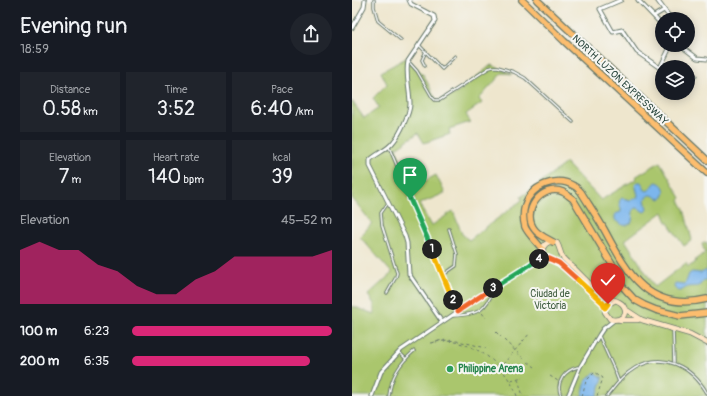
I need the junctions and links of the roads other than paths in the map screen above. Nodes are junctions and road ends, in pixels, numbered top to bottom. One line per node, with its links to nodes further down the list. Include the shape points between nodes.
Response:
1 (365, 0): 11 (street, via 364,7)
2 (374, 0): 12 (lane, via 378,21)
3 (409, 0): 13 (street, via 411,4 435,18)
4 (522, 0): 23 (highway, NORTH LUZON EXPRESSWAY)
5 (537, 0): 24 (highway, NORTH LUZON EXPRESSWAY)
6 (621, 0): 19 (street, via 600,9 612,31 622,30 637,52)
7 (638, 0): 10 (street)
8 (657, 0): 9 (street)
9 (664, 10): 10 (street)
10 (654, 16)
11 (352, 28)
12 (401, 40)
13 (419, 45): 14 (lane); 18 (street)
14 (426, 51): 16 (lane, via 442,69); 20 (lane, via 422,60)
15 (689, 52): 17 (street, via 697,58)
16 (455, 56)
17 (707, 59)
18 (408, 61): 21 (lane, via 435,100 440,100 493,67 514,72 525,78); 22 (street, via 410,105 395,141)
19 (655, 64)
20 (425, 66)
21 (572, 122)
22 (389, 147): 27 (street, via 370,160 370,166); 31 (lane)
23 (691, 157): 25 (highway, NORTH LUZON EXPRESSWAY); 26 (highway)
24 (706, 158)
25 (707, 173)
26 (707, 177)
27 (388, 203): 33 (lane, via 380,213 397,273); 43 (street, via 407,244 409,274)
28 (449, 229): 31 (lane, via 457,254 456,266)
29 (553, 242): 30 (main road, via 546,243); 35 (main road, via 558,245 563,257 596,289); 39 (highway, via 542,237 534,229 530,217 539,196 545,192 558,190 573,199 623,287 635,300 650,308 680,316)
30 (542, 251): 32 (street, via 537,261); 34 (highway, via 525,227 523,215 527,200 536,189 549,182 574,185 585,197 624,266 645,288 657,296 679,302); 36 (main road, via 543,256 559,263 603,303)
31 (443, 275): 38 (lane)
32 (497, 285): 38 (street); 40 (lane, via 486,306 480,311)
33 (387, 293)
34 (707, 299)
35 (614, 301): 36 (main road); 37 (main road, via 621,302)
36 (605, 308): 41 (main road, via 607,317)
37 (625, 309): 41 (main road, via 624,316); 42 (main road)
38 (458, 311): 40 (street)
39 (707, 313)
40 (450, 316): 43 (street)
41 (616, 320): 42 (main road); 45 (street)
42 (642, 320): 44 (main road)
43 (442, 322): 47 (street)
44 (673, 328): 46 (main road); 50 (lane)
45 (599, 335): 51 (street); 52 (lane)
46 (706, 342)
47 (399, 352): 49 (lane); 54 (street, via 381,372)
48 (414, 352): 49 (lane)
49 (406, 359): 55 (lane, via 394,374)
50 (674, 363): 52 (lane, via 664,360 645,362); 53 (lane, via 693,375)
51 (580, 367): 56 (lane, via 570,369 559,381); 57 (street)
52 (619, 382): 58 (lane)
53 (707, 394)
54 (372, 396)
55 (389, 396)
56 (561, 396)
57 (568, 396)
58 (607, 396)

